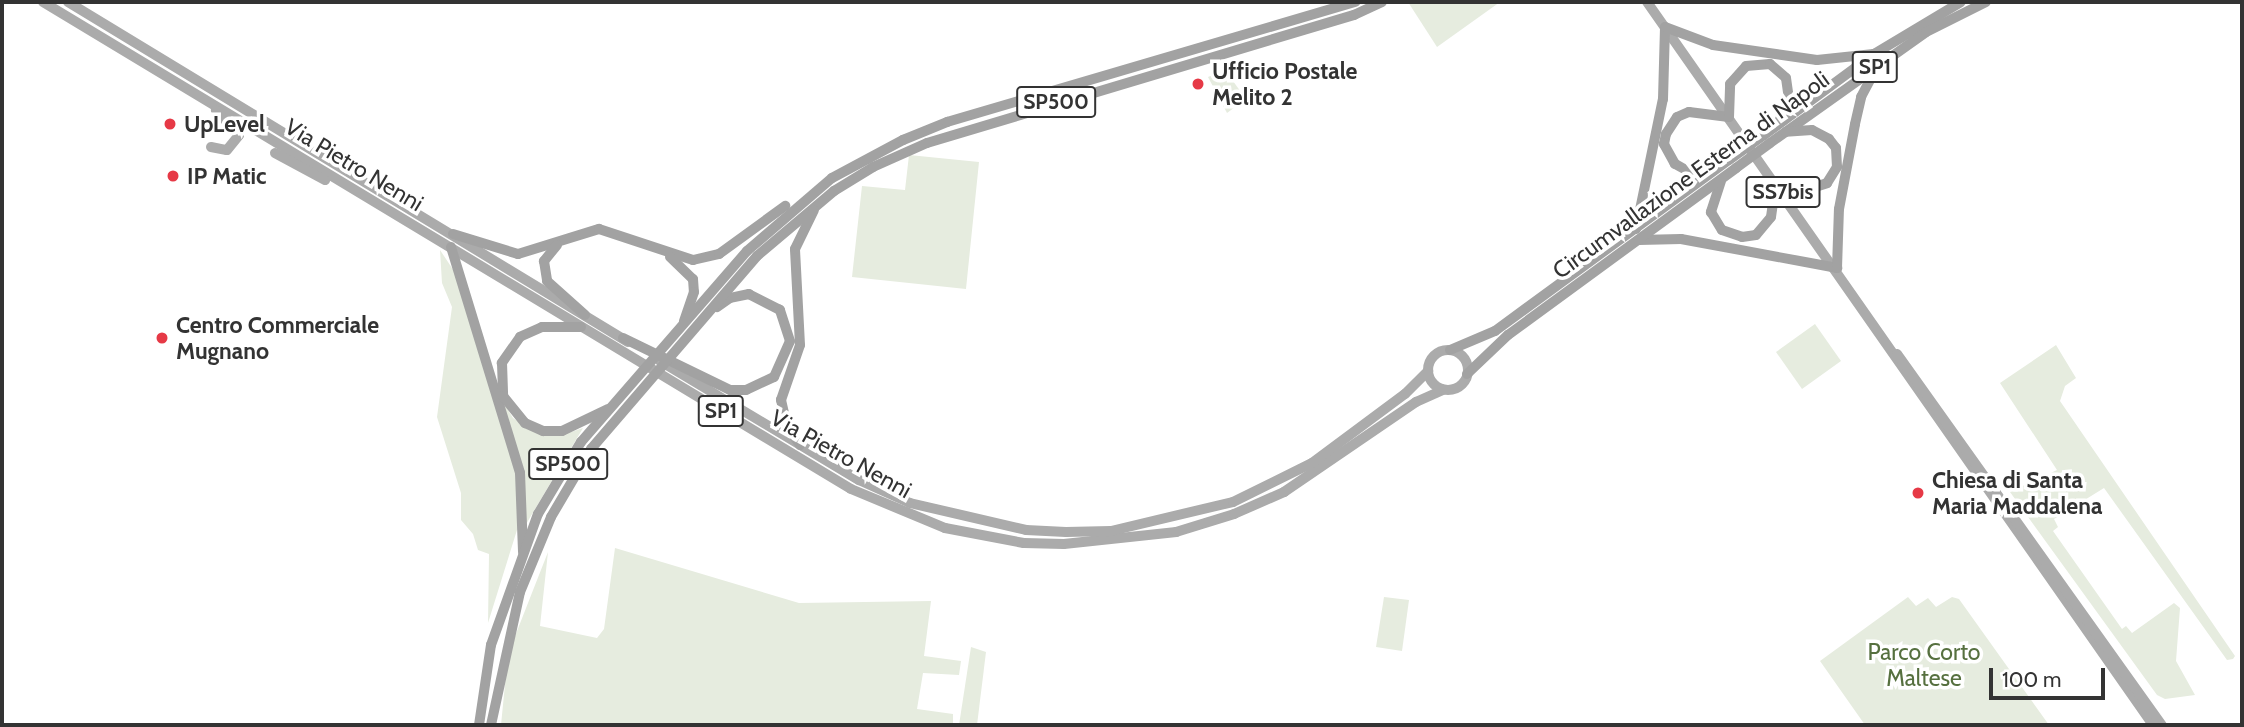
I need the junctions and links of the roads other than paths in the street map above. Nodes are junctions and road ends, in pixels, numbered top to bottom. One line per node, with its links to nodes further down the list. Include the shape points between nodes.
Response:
1 (43, 2): 10 (main road, Via Pietro Nenni / SP1)
2 (68, 2): 21 (main road, Via Pietro Nenni / SP1)
3 (1356, 2): 16 (highway, SP500, via 947,122 891,145)
4 (1382, 2): 18 (highway, SP500, via 1354,15 927,143 873,167)
5 (1647, 2): 8 (main road)
6 (1961, 2): 9 (highway, Circumvallazione Esterna di Napoli / SP1)
7 (1986, 2): 9 (highway, Circumvallazione Esterna di Napoli / SP1)
8 (1665, 27): 9 (highway, via 1713,45 1817,60); 11 (main road); 22 (highway, via 1663,99)
9 (1876, 60): 12 (highway, Circumvallazione Esterna di Napoli / SP1); 25 (highway, via 1854,124 1839,209)
10 (210, 102): 13 (main road, via 239,135 231,148); 19 (main road, Via Pietro Nenni / SP1)
11 (1729, 117): 12 (highway, via 1730,84 1746,66 1762,62 1780,71 1789,86); 15 (highway, via 1689,112 1677,117 1664,144 1675,164); 17 (main road, SS7bis)
12 (1782, 128): 15 (highway, Circumvallazione Esterna di Napoli / SP1, bridge); 17 (highway, via 1822,133 1836,148 1837,167 1819,187)
13 (211, 147)
14 (275, 153): 19 (main road)
15 (1721, 173): 17 (highway, via 1711,212 1722,230 1742,237 1756,235 1772,217); 22 (highway, Circumvallazione Esterna di Napoli / SP1)
16 (832, 178): 24 (highway, via 806,191 719,254 693,260); 27 (highway, SP500, bridge, via 776,224)
17 (1776, 182): 25 (main road, SS7bis)
18 (822, 200): 29 (highway, SP500, bridge, via 757,257); 37 (highway, via 803,225 795,249 800,345 780,411)
19 (386, 208): 23 (main road, Via Pietro Nenni / SP1)
20 (574, 233): 21 (highway, via 519,254); 24 (highway, via 599,229); 26 (highway, via 549,252 543,270 551,287)
21 (453, 234): 26 (main road, Via Pietro Nenni / SP1)
22 (1638, 234): 25 (highway); 31 (highway, Circumvallazione Esterna di Napoli / SP1, via 1495,331); 34 (highway, Circumvallazione Esterna di Napoli / SP1, via 1508,335)
23 (451, 247): 28 (main road, Via Pietro Nenni / SP1); 38 (highway, via 520,473)
24 (665, 253): 27 (highway, via 693,279 694,292)
25 (1837, 268): 32 (main road, SS7bis)
26 (585, 315): 30 (main road, Via Pietro Nenni / SP1)
27 (684, 321): 36 (highway, SP500, bridge)
28 (581, 327): 35 (main road, Via Pietro Nenni / SP1, via 850,489 945,528 1024,543 1110,542 1176,532 1234,514 1320,471 1416,402); 36 (highway, via 542,327 520,337 509,348 500,381 515,414 543,431 562,431)
29 (686, 333): 30 (highway, bridge, via 722,302 749,294 780,310 790,332 788,354 779,371 762,386 746,390 714,384); 40 (highway, SP500, bridge, via 592,449 551,517 520,592)
30 (623, 338): 37 (main road, Via Pietro Nenni / SP1)
31 (1450, 350): 33 (main road, via 1434,356); 34 (main road, via 1466,361)
32 (1895, 352): 41 (main road, via 1900,367); 42 (main road)
33 (1428, 372): 35 (main road, via 1432,383); 37 (main road, Via Pietro Nenni / SP1, via 1312,463 1280,480 1233,502 1111,531 1026,530 950,516 859,480)
34 (1467, 374): 35 (main road, via 1461,385)
35 (1443, 390)
36 (608, 409): 38 (highway, SP500, bridge, via 581,442 538,514)
37 (800, 445)
38 (523, 552): 39 (highway, SP500, bridge, via 491,645)
39 (478, 725)
40 (491, 725)
41 (2153, 725)
42 (2162, 725)

